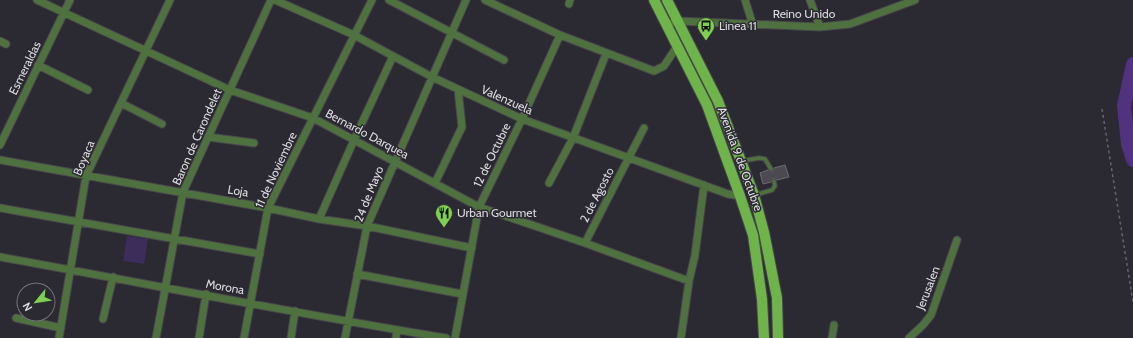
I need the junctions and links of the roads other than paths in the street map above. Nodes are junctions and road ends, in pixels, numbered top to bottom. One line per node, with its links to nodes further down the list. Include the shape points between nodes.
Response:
1 (37, 0): 15 (street, Bernardo Darquea)
2 (70, 0): 15 (street, Esmeraldas)
3 (170, 0): 24 (street, Boyaca)
4 (271, 0): 32 (street, Baron de Carondelet)
5 (275, 0): 22 (street, Valenzuela)
6 (372, 0): 22 (street, 11 de Noviembre)
7 (389, 0): 20 (street)
8 (466, 0): 20 (street, 24 de Mayo)
9 (485, 0): 21 (street)
10 (654, 0): 17 (main road, Avenida 9 de Octubre)
11 (667, 0): 16 (main road, Avenida 9 de Octubre)
12 (745, 0): 18 (street)
13 (810, 0): 19 (street)
14 (915, 0): 19 (street, Reino Unido, via 850,24)
15 (64, 13): 24 (street, Bernardo Darquea); 28 (street, Esmeraldas)
16 (678, 21): 17 (street, Reino Unido); 18 (street, Reino Unido); 45 (main road, Avenida 9 de Octubre, via 718,101)
17 (666, 24): 23 (main road, Avenida 9 de Octubre)
18 (753, 24): 19 (street, Reino Unido)
19 (820, 27)
20 (451, 34): 27 (street); 29 (street, 24 de Mayo)
21 (560, 34): 25 (street); 35 (street, 12 de Octubre)
22 (354, 35): 26 (street, Valenzuela); 34 (street, 11 de Noviembre)
23 (676, 48): 25 (street, via 664,66 654,71); 55 (main road, Avenida 9 de Octubre, via 707,105)
24 (146, 50): 32 (street, Bernardo Darquea); 33 (street, Boyaca)
25 (606, 54): 39 (street)
26 (393, 56): 29 (street, Valenzuela); 40 (street)
27 (504, 60)
28 (38, 65): 31 (street); 42 (street, Esmeraldas)
29 (432, 77): 30 (street, Valenzuela); 46 (street, 24 de Mayo)
30 (458, 89): 35 (street, Valenzuela); 50 (street, via 462,127)
31 (88, 90)
32 (230, 90): 34 (street, Bernardo Darquea); 38 (street, Baron de Carondelet)
33 (121, 103): 36 (street); 48 (street, Boyaca)
34 (313, 118): 40 (street, Bernardo Darquea); 58 (street, 11 de Noviembre)
35 (522, 119): 39 (street, Valenzuela); 56 (street, 12 de Octubre)
36 (162, 124)
37 (644, 128): 43 (street, 2 de Agosto)
38 (208, 137): 41 (street); 53 (street, Baron de Carondelet)
39 (573, 138): 43 (street, Valenzuela); 51 (street)
40 (354, 140): 46 (street, Bernardo Darquea); 59 (street)
41 (254, 143)
42 (0, 145)
43 (628, 158): 52 (street, Valenzuela); 64 (street, 2 de Agosto)
44 (0, 160): 48 (street, Loja)
45 (741, 161): 47 (lane, via 765,159); 54 (main road, Avenida 9 de Octubre)
46 (395, 162): 50 (street, Bernardo Darquea); 61 (street, 24 de Mayo)
47 (771, 169)
48 (86, 176): 53 (street, Loja); 60 (street, Boyaca)
49 (774, 181): 54 (lane, via 775,186 772,190)
50 (435, 183): 56 (street, Bernardo Darquea)
51 (549, 183)
52 (704, 185): 55 (street, Valenzuela); 71 (street, via 696,255)
53 (183, 192): 58 (street, Loja); 62 (street, Baron de Carondelet)
54 (754, 195): 94 (main road, Avenida 9 de Octubre, via 777,298)
55 (740, 196): 93 (main road, Avenida 9 de Octubre, via 753,235 762,300)
56 (479, 207): 64 (street, Bernardo Darquea); 65 (street, 12 de Octubre)
57 (0, 208): 60 (street)
58 (268, 208): 59 (street, Loja); 66 (street, 11 de Noviembre)
59 (320, 219): 61 (street, Loja)
60 (79, 222): 62 (street); 68 (street, Boyaca)
61 (367, 226): 65 (street, Loja); 69 (street, 24 de Mayo)
62 (174, 239): 66 (street); 72 (street, Baron de Carondelet)
63 (957, 240): 96 (street, Jerusalen, via 931,315)
64 (585, 243): 71 (street, Bernardo Darquea)
65 (472, 248): 74 (street, 12 de Octubre)
66 (260, 254): 75 (street, 11 de Noviembre)
67 (0, 257): 68 (street, Morona)
68 (71, 270): 70 (street, Morona); 81 (street, Boyaca)
69 (357, 274): 74 (street); 79 (street, 24 de Mayo)
70 (113, 278): 72 (street, Morona); 77 (street)
71 (689, 281): 92 (street)
72 (166, 287): 73 (street, Morona); 84 (street, Baron de Carondelet)
73 (206, 294): 75 (street, Morona); 85 (street)
74 (462, 294): 91 (street, 12 de Octubre)
75 (251, 302): 76 (street, Morona); 86 (street, 11 de Noviembre)
76 (295, 311): 79 (street, Morona); 87 (street)
77 (103, 319)
78 (34, 322): 81 (street)
79 (348, 322): 82 (street, Morona); 88 (street, 24 de Mayo)
80 (834, 325): 95 (street)
81 (61, 328): 83 (street, Boyaca)
82 (397, 330): 89 (street); 90 (street, Morona)
83 (59, 338)
84 (156, 338)
85 (198, 338)
86 (244, 338)
87 (290, 338)
88 (345, 338)
89 (396, 338)
90 (446, 338)
91 (455, 338)
92 (681, 338)
93 (764, 338)
94 (778, 338)
95 (832, 338)
96 (909, 338)

